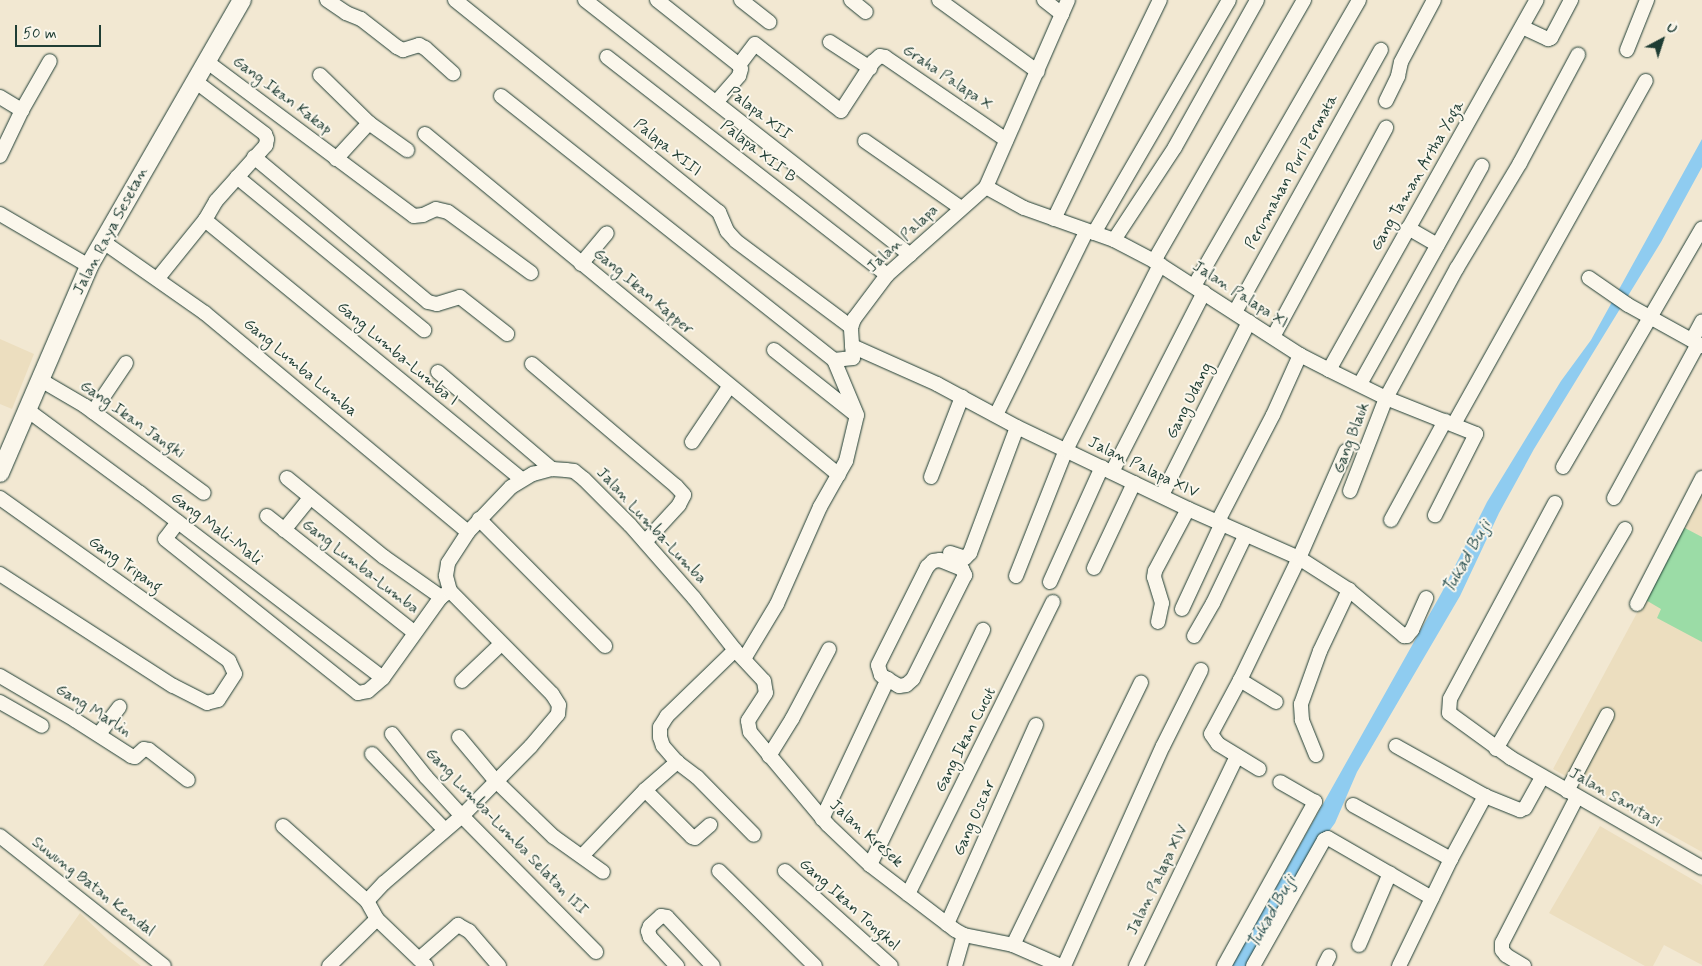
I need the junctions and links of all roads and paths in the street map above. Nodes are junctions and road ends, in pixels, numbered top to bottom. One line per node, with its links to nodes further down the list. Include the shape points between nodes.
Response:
1 (242, 0): 29 (main road, Jalan Raya Sesetan)
2 (327, 0): 33 (street, via 361,19 396,47 403,50 419,45 425,48)
3 (455, 0): 79 (street, Palapa XIII, via 719,212 727,231 736,241)
4 (585, 0): 41 (street, Palapa XII)
5 (657, 0): 31 (street)
6 (741, 0): 22 (street)
7 (851, 0): 20 (street)
8 (939, 0): 34 (street)
9 (1044, 0): 21 (street)
10 (1068, 0): 21 (street, Jalan Palapa)
11 (1160, 0): 57 (street)
12 (1228, 0): 61 (street)
13 (1257, 0): 63 (street, via 1175,147)
14 (1304, 0): 67 (street)
15 (1359, 0): 74 (street)
16 (1434, 0): 40 (street, via 1401,62)
17 (1537, 0): 23 (street, Gang Taman Artha Yoga)
18 (1570, 0): 23 (street, via 1552,38)
19 (1647, 0): 26 (street)
20 (866, 12)
21 (1062, 14): 34 (street, Jalan Palapa)
22 (769, 22)
23 (1522, 27): 59 (street, Gang Taman Artha Yoga)
24 (830, 42): 32 (street)
25 (1381, 50): 75 (street, Perumahan Puri Permata)
26 (1627, 50)
27 (1578, 55): 96 (street, Gang Blauk)
28 (608, 57): 71 (street, Palapa XII B)
29 (206, 60): 36 (main road, Jalan Raya Sesetan); 51 (street, Gang Ikan Kakap)
30 (50, 61): 42 (street)
31 (739, 65): 32 (street, via 756,44 841,111); 41 (street, via 739,76)
32 (870, 68): 46 (street, Graha Palapa X, via 878,58 885,57)
33 (453, 72)
34 (1038, 72): 46 (street, Jalan Palapa)
35 (320, 75): 43 (street, Gang Ikan Kakap)
36 (195, 81): 50 (street, via 264,134 266,144); 64 (main road, Jalan Raya Sesetan)
37 (1646, 81): 101 (street)
38 (501, 96): 87 (street)
39 (0, 97): 42 (street)
40 (1386, 101)
41 (716, 102): 66 (street, Palapa XII)
42 (22, 110): 49 (street)
43 (369, 123): 48 (street, Gang Ikan Kakap); 51 (street, Gang Ikan Kakap)
44 (1386, 128): 82 (street)
45 (425, 134): 68 (street, Gang Ikan Kapper)
46 (1006, 140): 54 (street, Jalan Palapa)
47 (865, 141): 55 (street)
48 (407, 150)
49 (0, 156)
50 (254, 157): 53 (street); 81 (street, via 428,302 437,304 460,297)
51 (336, 159): 70 (street, Gang Ikan Kakap, via 414,216 436,209 457,217)
52 (1482, 166): 65 (street)
53 (237, 177): 58 (street, via 216,201); 80 (street)
54 (986, 187): 55 (street, Jalan Palapa); 57 (street, Jalan Palapa XI, via 1024,208)
55 (961, 208): 66 (street, Jalan Palapa)
56 (0, 214): 69 (street)
57 (1054, 219): 61 (street, Jalan Palapa XI)
58 (205, 220): 72 (street); 114 (street, Gang Lumba-Lumba I)
59 (1408, 228): 65 (street); 90 (street, Gang Taman Artha Yoga)
60 (1702, 228): 76 (street)
61 (1090, 232): 63 (street, Jalan Palapa XI); 100 (street)
62 (607, 233): 68 (street)
63 (1114, 240): 67 (street, Jalan Palapa XI)
64 (102, 241): 69 (main road, Jalan Raya Sesetan); 72 (street, Gang Lumba Lumba)
65 (1437, 245): 93 (street)
66 (910, 255): 71 (street, Jalan Palapa)
67 (1157, 263): 74 (street, Jalan Palapa XI); 104 (street)
68 (582, 264): 94 (street, Gang Ikan Kapper)
69 (89, 266): 92 (main road, Jalan Raya Sesetan)
70 (531, 273)
71 (887, 275): 79 (street, Jalan Palapa)
72 (158, 278): 132 (street, Gang Lumba Lumba, via 205,313)
73 (1589, 278): 76 (street)
74 (1199, 289): 75 (street, Jalan Palapa XI); 108 (street)
75 (1235, 312): 78 (street, Jalan Palapa XI)
76 (1649, 317): 83 (street); 106 (street)
77 (1702, 321): 83 (street)
78 (1249, 322): 82 (street, Jalan Palapa XI); 118 (street, Gang Udang)
79 (851, 327): 84 (street)
80 (424, 330)
81 (507, 334)
82 (1273, 337): 86 (street, Jalan Palapa XI)
83 (1697, 343): 121 (street)
84 (852, 346): 87 (street, via 853,358); 95 (street, Jalan Palapa XIV)
85 (774, 350): 99 (street)
86 (1300, 355): 90 (street, Jalan Palapa XI); 129 (street)
87 (834, 360): 99 (street)
88 (126, 363): 98 (street)
89 (532, 364): 134 (street, via 684,495 679,505)
90 (1329, 370): 93 (street, Jalan Palapa XI)
91 (438, 372): 107 (street)
92 (39, 379): 97 (main road, Jalan Raya Sesetan); 98 (street, Gang Ikan Jangki)
93 (1360, 384): 96 (street, Jalan Palapa XI)
94 (729, 387): 103 (street); 110 (street, Gang Ikan Kapper)
95 (962, 397): 100 (street, Jalan Palapa XIV); 112 (street)
96 (1386, 398): 101 (street, Jalan Palapa XI); 116 (street, Gang Blauk)
97 (26, 409): 109 (main road, Jalan Raya Sesetan); 128 (street, Gang Mali-Mali)
98 (94, 412): 117 (street, Gang Ikan Jangki)
99 (857, 415): 110 (street, via 846,461)
100 (996, 415): 102 (street, Jalan Palapa XIV)
101 (1449, 422): 124 (street, Jalan Palapa XI, via 1476,434); 127 (street)
102 (1017, 427): 104 (street, Jalan Palapa XIV); 135 (street, via 970,553 965,558)
103 (692, 442)
104 (1066, 450): 108 (street, Jalan Palapa XIV); 139 (street)
105 (1346, 451): 136 (street)
106 (1563, 466)
107 (552, 469): 114 (street, Jalan Lumba-Lumba); 134 (street, Jalan Lumba-Lumba, via 574,471)
108 (1107, 470): 115 (street, Jalan Palapa XIV); 140 (street)
109 (0, 473)
110 (839, 475): 154 (street, via 817,515 777,604)
111 (288, 478): 120 (street)
112 (931, 478)
113 (1702, 478): 145 (street)
114 (522, 479): 126 (street, Jalan Lumba-Lumba)
115 (1134, 483): 118 (street, Jalan Palapa XIV); 137 (street)
116 (1350, 491)
117 (204, 493)
118 (1162, 495): 123 (street, Jalan Palapa XIV)
119 (0, 498): 138 (street, Gang Tripang, via 229,661 234,674 218,700 207,703 173,686)
120 (310, 498): 131 (street, Gang Lumba-Lumba); 142 (street, via 384,557)
121 (1614, 498)
122 (1555, 502): 172 (street, Jalan Sanitasi, via 1448,706 1454,718)
123 (1188, 509): 129 (street, Jalan Palapa XIV); 147 (street, via 1155,570 1162,602)
124 (1435, 515)
125 (267, 516): 131 (street, Gang Lumba-Lumba)
126 (479, 519): 132 (street, Jalan Lumba-Lumba); 152 (street)
127 (1391, 520)
128 (178, 522): 157 (street, Gang Mali-Mali); 157 (street, Gang Lumba-Lumba, via 165,539 358,693 368,691)
129 (1220, 522): 133 (street, Jalan Palapa XIV); 146 (street)
130 (1625, 529): 172 (street)
131 (284, 530): 149 (street, Gang Lumba-Lumba)
132 (468, 532): 142 (street, Jalan Lumba-Lumba, via 448,563)
133 (1246, 534): 136 (street, Jalan Palapa XIV); 150 (street)
134 (645, 542): 154 (street, Jalan Lumba-Lumba)
135 (950, 553)
136 (1299, 558): 141 (street, Jalan Palapa XIV); 160 (street)
137 (1094, 568)
138 (0, 574)
139 (1016, 576)
140 (1050, 582)
141 (1349, 590): 143 (street, Jalan Palapa XIV, via 1407,636); 174 (street, via 1320,651 1301,704 1302,720)
142 (446, 594): 149 (street, Gang Lumba-Lumba); 151 (street)
143 (1426, 598)
144 (1053, 602): 202 (street, Gang Ikan Cucut)
145 (1637, 604)
146 (1182, 609)
147 (1158, 622)
148 (983, 630): 196 (street)
149 (414, 632): 157 (street, Gang Lumba-Lumba)
150 (1194, 636)
151 (501, 644): 159 (street); 181 (street, via 559,704 553,722)
152 (605, 646)
153 (829, 649): 175 (street)
154 (739, 654): 175 (street, Jalan Kresek, via 766,687 766,693 748,726); 177 (street, via 667,716 660,727 663,746)
155 (1201, 670): 220 (street)
156 (0, 676): 168 (street, Gang Marlin)
157 (383, 678)
158 (888, 679): 158 (street, via 881,675 878,666 927,567 940,560 962,569 965,575 913,679 903,686); 188 (street)
159 (462, 680)
160 (1240, 680): 163 (street); 176 (street, via 1211,734 1218,744)
161 (1141, 682): 208 (street)
162 (0, 702): 167 (street)
163 (1276, 702)
164 (119, 706): 168 (street)
165 (1607, 715): 184 (street)
166 (1036, 725): 206 (street, Gang Oscar)
167 (42, 726)
168 (99, 734): 180 (street, Gang Marlin, via 135,757 144,749 149,750)
169 (392, 734): 187 (street, Gang Lumba-Lumba Selatan III)
170 (459, 737): 181 (street)
171 (1396, 746): 185 (street)
172 (1496, 749): 179 (street, Jalan Sanitasi)
173 (372, 754): 191 (street)
174 (1316, 755)
175 (769, 756): 188 (street, Jalan Kresek)
176 (1237, 756): 178 (street); 221 (street, Jalan Palapa XIV)
177 (677, 762): 183 (street); 193 (street, via 697,776)
178 (1259, 769)
179 (1542, 777): 184 (street, Jalan Sanitasi); 185 (street, via 1523,810)
180 (188, 780)
181 (495, 780): 187 (street); 194 (street, via 554,837)
182 (1280, 782): 222 (street, via 1315,802)
183 (645, 790): 189 (street, via 692,837); 194 (street)
184 (1572, 794): 197 (street, Jalan Sanitasi); 225 (street, via 1502,943 1502,950)
185 (1485, 796): 195 (street)
186 (1353, 805): 195 (street)
187 (462, 816): 191 (street); 210 (street, Gang Lumba-Lumba Selatan III)
188 (822, 819): 196 (street, Jalan Kresek)
189 (710, 825)
190 (282, 826): 204 (street)
191 (445, 830): 204 (street)
192 (0, 836): 213 (street, Suwung Batan Kendal)
193 (754, 836)
194 (582, 856): 200 (street)
195 (1451, 858): 203 (street)
196 (870, 864): 202 (street, Jalan Kresek)
197 (1702, 868)
198 (719, 871): 217 (street)
199 (785, 871): 218 (street, Gang Ikan Tongkol)
200 (603, 872)
201 (1390, 873): 203 (street); 209 (street); 223 (street, via 1333,839 1324,840)
202 (908, 894): 206 (street, Jalan Kresek)
203 (1432, 898): 224 (street)
204 (367, 901): 205 (street)
205 (376, 919): 211 (street); 212 (street)
206 (947, 924): 207 (street, Jalan Kresek)
207 (964, 935): 208 (street, Jalan Kresek); 219 (street)
208 (1013, 945): 220 (street, Jalan Kresek)
209 (1359, 945)
210 (596, 952)
211 (422, 962): 214 (street, via 458,925 469,931)
212 (332, 965)
213 (164, 966)
214 (500, 966)
215 (677, 966): 216 (street, via 648,931 661,916 667,917)
216 (713, 966)
217 (815, 966)
218 (891, 966)
219 (955, 966)
220 (1062, 966)
221 (1136, 966)
222 (1224, 966)
223 (1253, 966)
224 (1399, 966)
225 (1524, 966)

